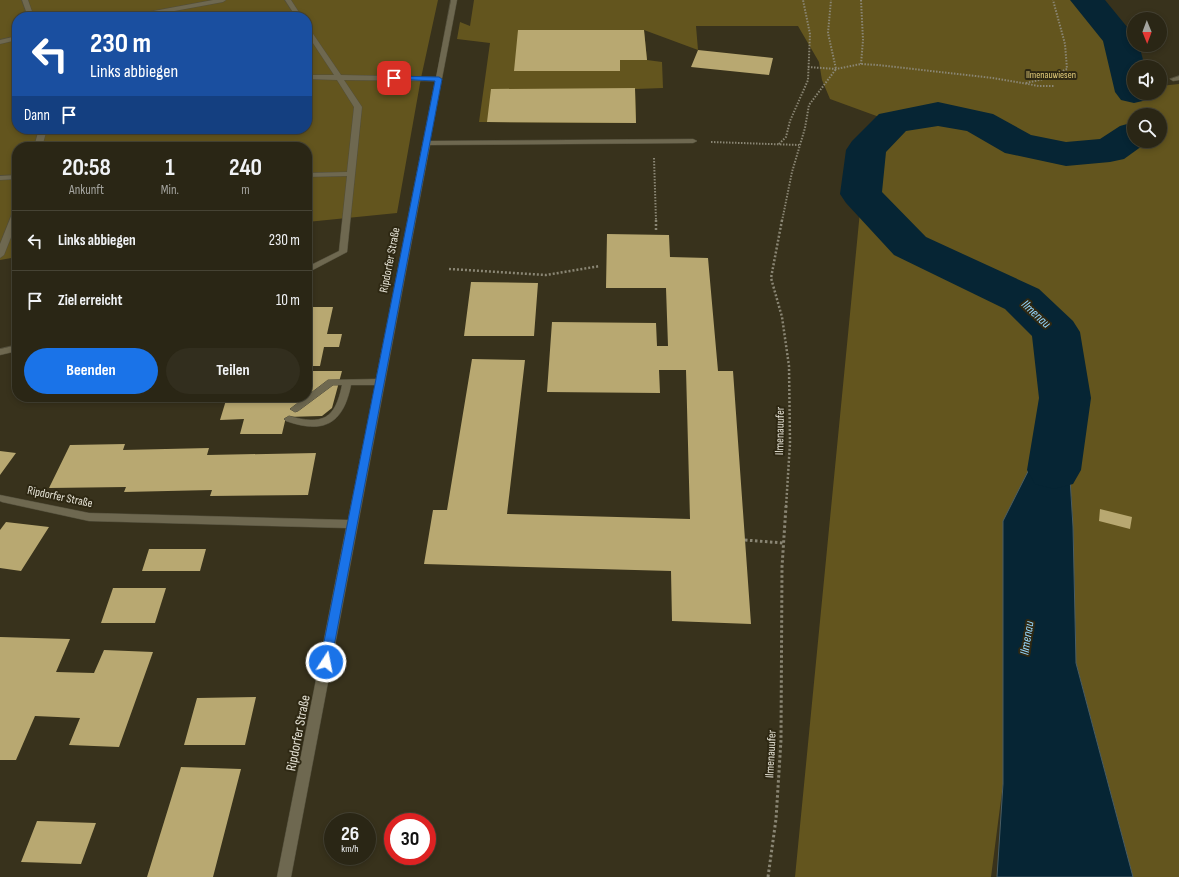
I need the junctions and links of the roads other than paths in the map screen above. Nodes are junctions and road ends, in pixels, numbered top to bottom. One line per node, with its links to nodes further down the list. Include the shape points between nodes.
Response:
1 (25, 0): 5 (street)
2 (223, 0): 6 (street)
3 (288, 0): 7 (street)
4 (454, 0): 13 (street, Ripdorfer Straße)
5 (29, 12)
6 (159, 12)
7 (296, 12)
8 (312, 37): 11 (street)
9 (12, 39): 10 (street)
10 (0, 42)
11 (338, 76): 12 (street); 13 (street); 16 (street, via 358,107)
12 (312, 77)
13 (439, 79): 15 (street, Ripdorfer Straße)
14 (693, 141): 15 (street)
15 (426, 143): 26 (street, Ripdorfer Straße)
16 (352, 174): 17 (street); 22 (street, via 343,252)
17 (312, 175)
18 (0, 178): 19 (street)
19 (12, 178)
20 (12, 223): 21 (street)
21 (0, 255)
22 (312, 268)
23 (12, 349): 24 (street)
24 (0, 352)
25 (347, 382): 26 (street); 27 (street, via 331,382); 30 (street, via 341,406 334,416 318,424)
26 (380, 382): 32 (street, Ripdorfer Straße)
27 (312, 396)
28 (304, 402): 29 (street)
29 (295, 409)
30 (289, 419)
31 (2, 498): 32 (street, Ripdorfer Straße, via 89,518)
32 (352, 524): 33 (street, Ripdorfer Straße)
33 (284, 877)

